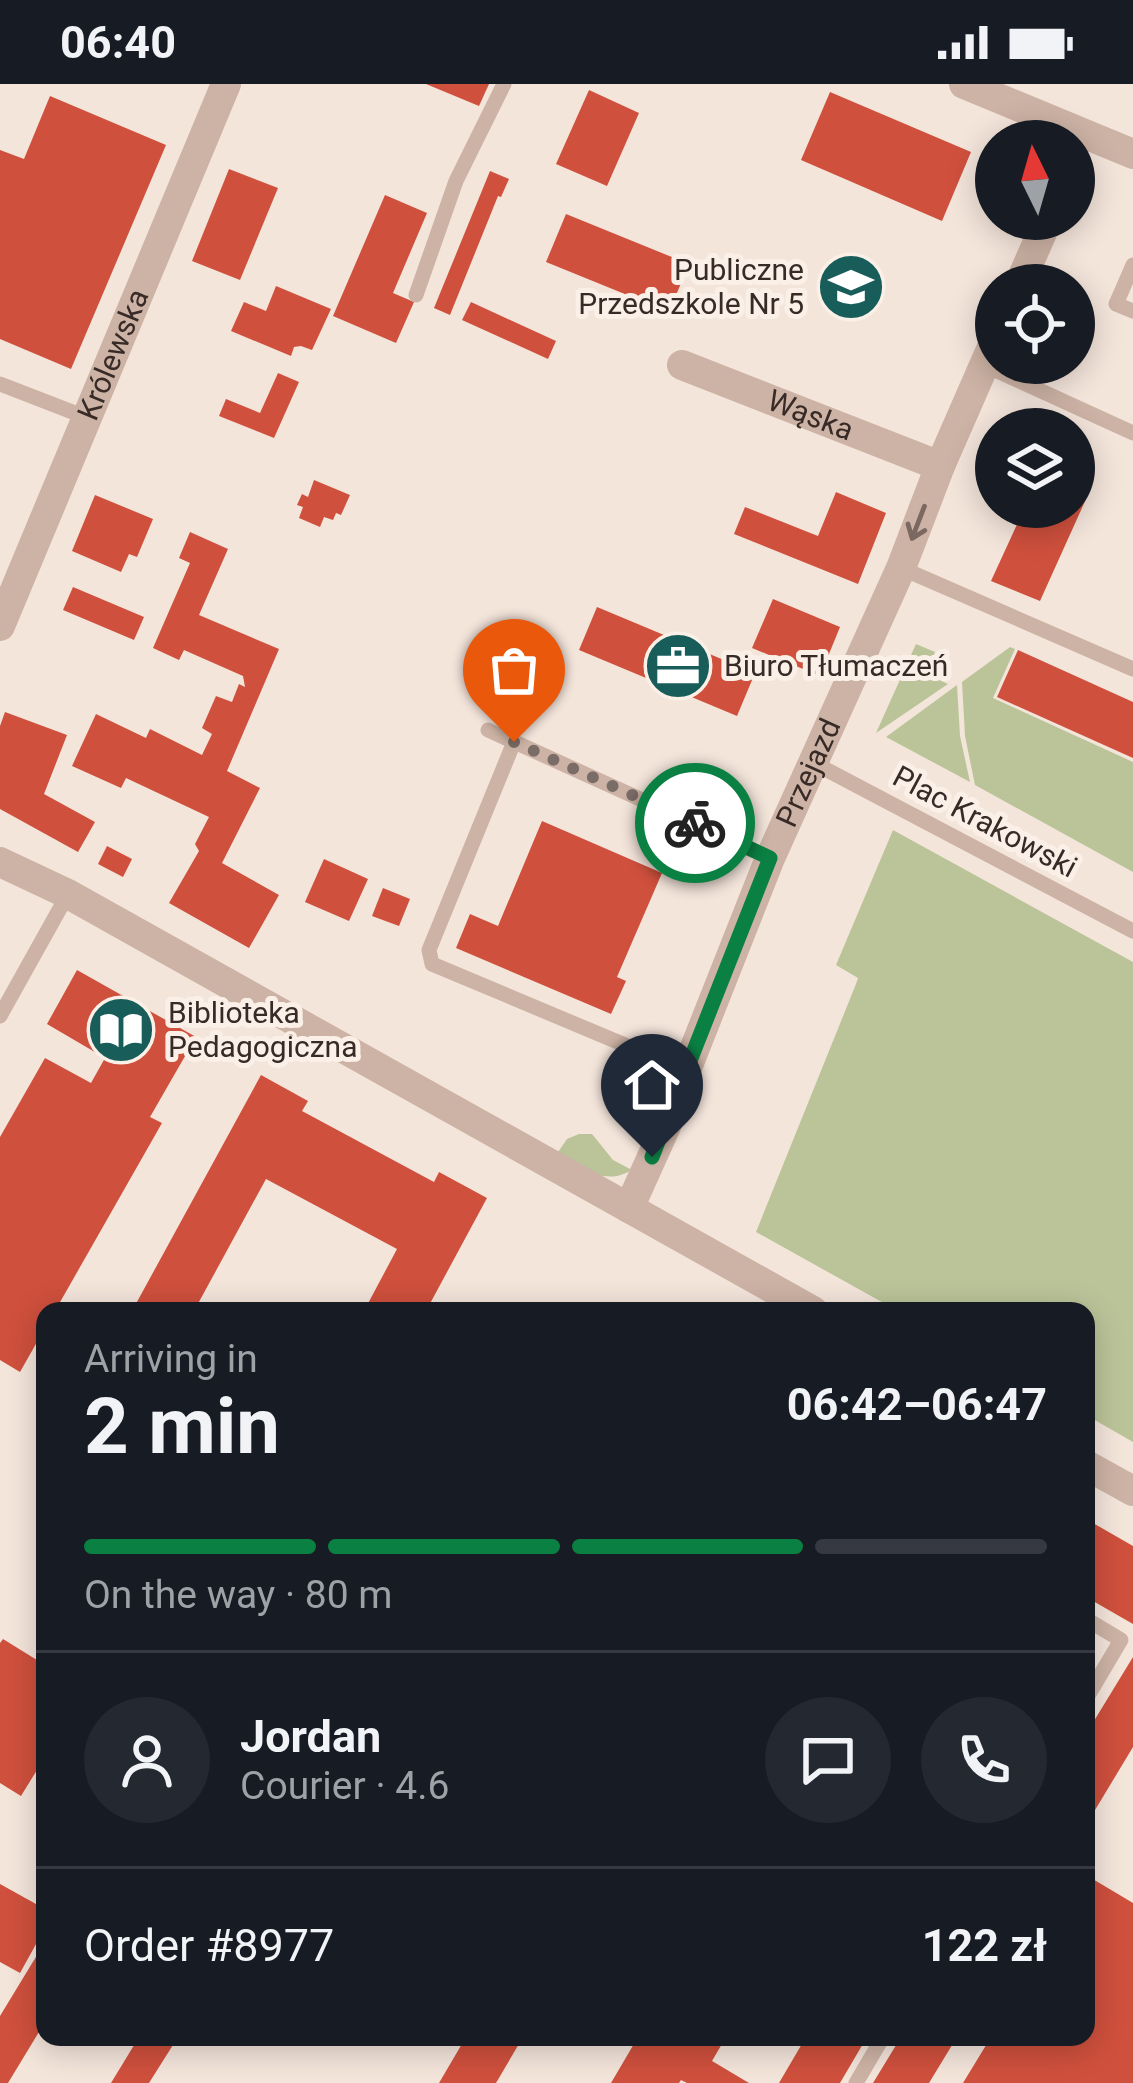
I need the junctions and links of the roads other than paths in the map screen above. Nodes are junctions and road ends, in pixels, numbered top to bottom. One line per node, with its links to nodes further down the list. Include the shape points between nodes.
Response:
1 (226, 84): 14 (street, Królewska)
2 (504, 84): 8 (lane, via 456,181)
3 (964, 84): 4 (street)
4 (1029, 120)
5 (1095, 150): 6 (street)
6 (1133, 154)
7 (1133, 265): 9 (lane, via 1116,304)
8 (416, 295)
9 (1133, 311)
10 (682, 365): 16 (street, Wąska)
11 (0, 384): 14 (lane)
12 (976, 384): 16 (street, Przejazd)
13 (1048, 384): 15 (lane)
14 (88, 418): 18 (street, Królewska)
15 (1133, 433)
16 (940, 466): 17 (street, Przejazd, one-way to 17)
17 (901, 568): 19 (lane); 22 (street, Przejazd)
18 (0, 626)
19 (1133, 669)
20 (488, 730): 21 (lane)
21 (514, 742): 23 (lane); 28 (lane, via 429,950 432,964)
22 (812, 762): 23 (street, Przejazd); 26 (lane, Plac Krakowski)
23 (770, 858): 28 (street, Przejazd)
24 (0, 862): 25 (street)
25 (68, 894): 27 (lane); 29 (street)
26 (1133, 931)
27 (0, 1016)
28 (686, 1070): 29 (street, Przejazd)
29 (628, 1208): 30 (street)
30 (797, 1302)
31 (1095, 1470): 32 (street)
32 (1133, 1491)
33 (1095, 1624): 34 (lane, via 1121,1640)
34 (1095, 1684)
35 (879, 2046): 36 (lane)
36 (856, 2083)

